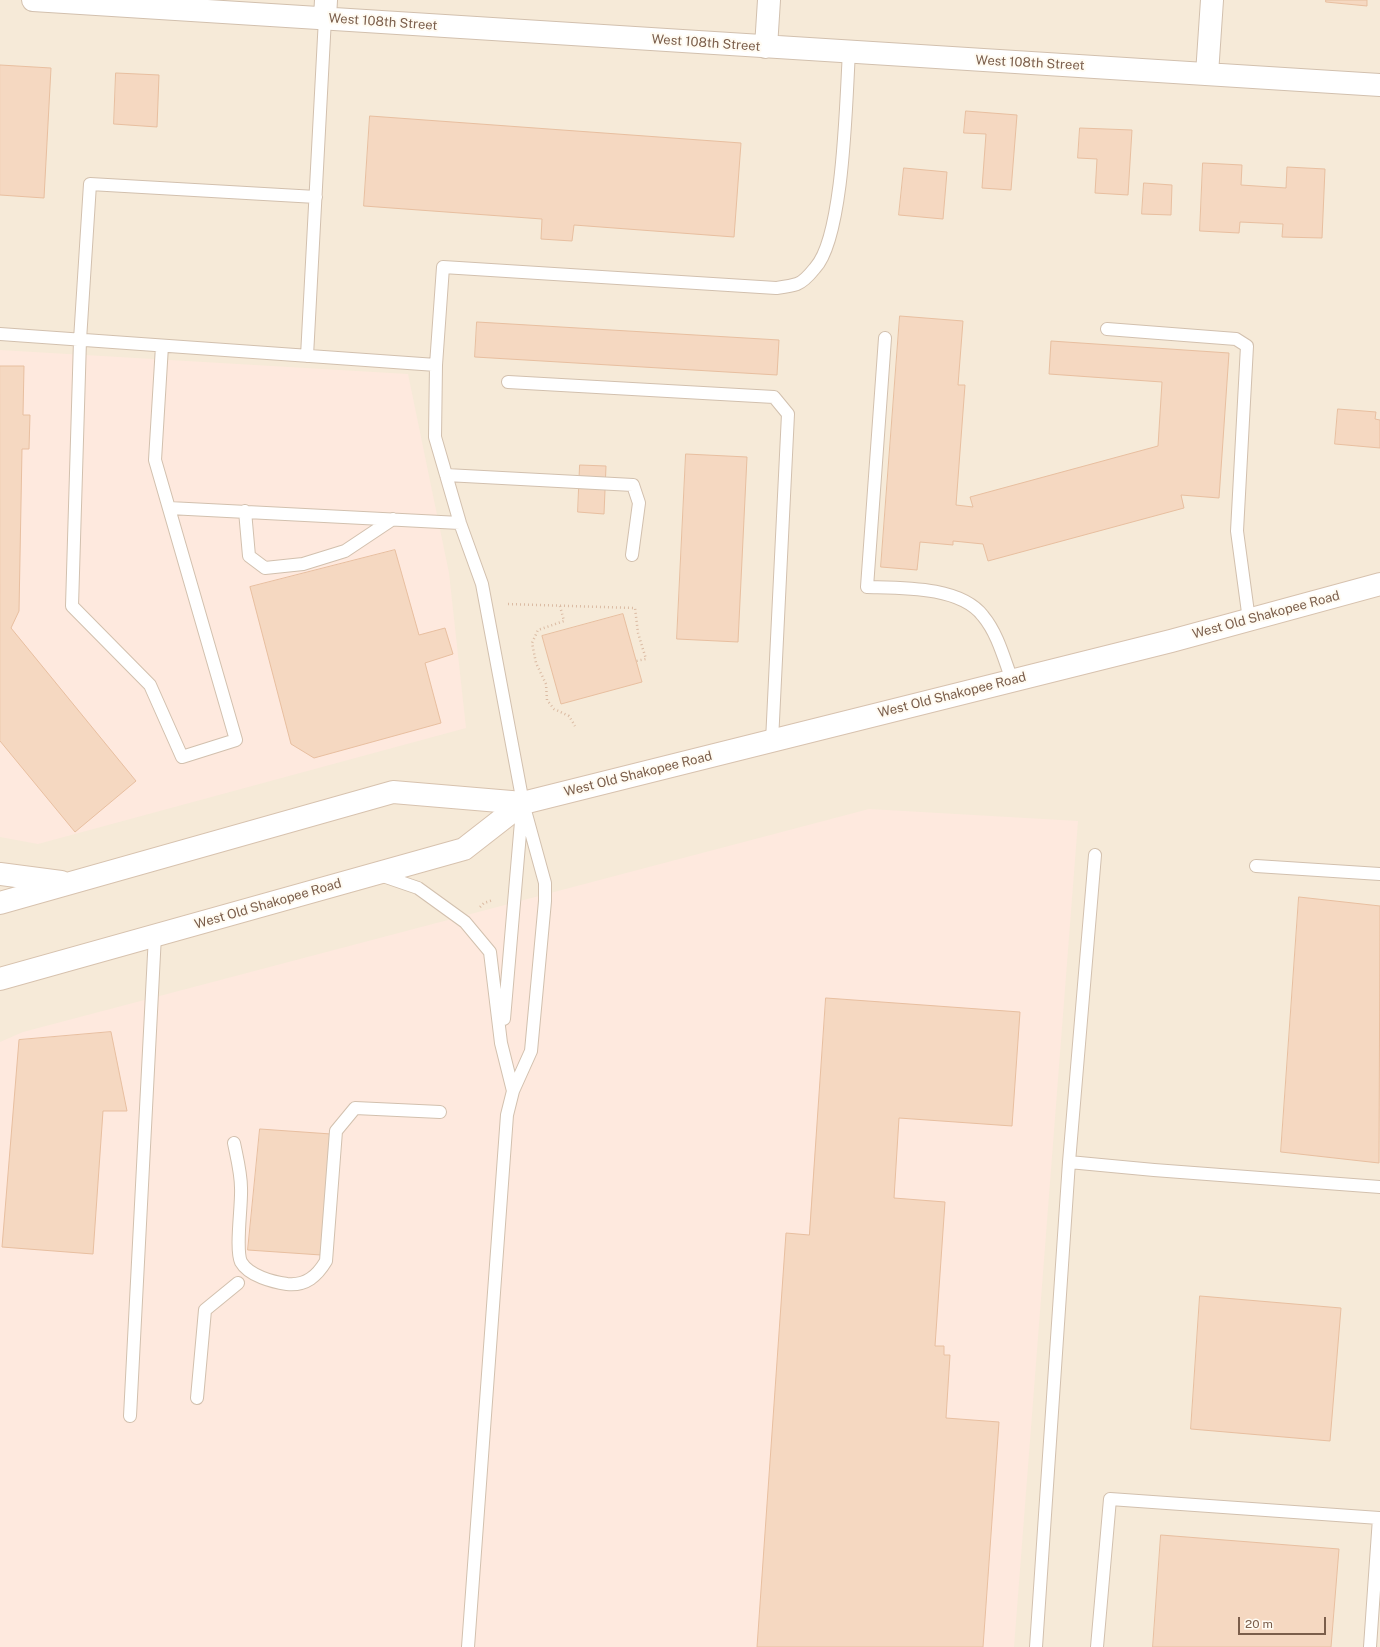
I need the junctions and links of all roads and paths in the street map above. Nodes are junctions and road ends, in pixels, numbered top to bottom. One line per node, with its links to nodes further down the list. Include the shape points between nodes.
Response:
1 (33, 0): 4 (main road, West 108th Street)
2 (769, 0): 5 (main road)
3 (1212, 0): 7 (main road)
4 (326, 9): 5 (main road, West 108th Street); 9 (lane)
5 (766, 47): 6 (main road, West 108th Street)
6 (849, 52): 7 (main road, West 108th Street); 16 (lane, via 840,181 835,214 826,249 816,267 798,284 776,288 443,267)
7 (1207, 74): 8 (main road, West 108th Street)
8 (1380, 85)
9 (316, 197): 13 (lane, via 90,184); 15 (lane)
10 (1107, 329): 27 (lane, via 1236,339 1247,346 1237,531)
11 (0, 334): 13 (lane)
12 (885, 338): 29 (lane, via 868,587 912,588 941,593 965,601 983,615 994,632)
13 (80, 340): 14 (lane); 19 (lane, via 72,606 150,686 182,757 236,740)
14 (162, 346): 15 (lane); 19 (lane, via 156,460)
15 (307, 356): 16 (lane)
16 (436, 366): 18 (lane, via 435,437)
17 (508, 382): 31 (lane, via 774,397 788,414)
18 (446, 475): 22 (lane); 23 (lane, via 633,485 639,503)
19 (169, 508): 20 (lane)
20 (245, 511): 21 (lane); 21 (lane, via 249,556 266,568 303,564 345,551)
21 (393, 519): 22 (lane)
22 (460, 522): 25 (lane, via 482,584)
23 (632, 555)
24 (1380, 584): 27 (main road, West Old Shakopee Road)
25 (485, 603): 26 (path); 32 (lane)
26 (560, 606): 28 (path, via 636,608 638,633 646,659); 30 (path, via 564,621 538,630 532,643 536,663 546,684 547,700 554,709 570,716)
27 (1249, 620): 29 (main road, West Old Shakopee Road)
28 (636, 661)
29 (1012, 680): 31 (main road, West Old Shakopee Road)
30 (575, 726)
31 (772, 741): 32 (main road, West Old Shakopee Road)
32 (523, 803): 35 (main road, West Old Shakopee Road, via 464,849); 38 (main road, West Old Shakopee Road, via 393,792); 44 (lane); 45 (lane, via 545,883 545,901 531,1051)
33 (1095, 855): 48 (lane)
34 (1256, 866): 37 (lane)
35 (377, 873): 42 (main road, West Old Shakopee Road); 44 (lane, via 418,888 465,922 490,952)
36 (0, 874): 38 (main road)
37 (1380, 874)
38 (70, 884): 40 (main road, West Old Shakopee Road)
39 (495, 899): 41 (path, via 484,903)
40 (0, 903)
41 (477, 910)
42 (155, 936): 43 (main road, West Old Shakopee Road); 52 (lane)
43 (1, 979)
44 (501, 1043): 45 (lane)
45 (513, 1091): 53 (lane, via 507,1115)
46 (440, 1112): 47 (lane, via 355,1108 336,1131 326,1261 319,1273 301,1284 288,1284 264,1278 241,1262 241,1186)
47 (234, 1143)
48 (1069, 1162): 49 (lane); 54 (lane)
49 (1380, 1187)
50 (238, 1283): 51 (lane, via 205,1310)
51 (197, 1398)
52 (130, 1416)
53 (468, 1647)
54 (1036, 1647)
55 (1097, 1647): 56 (lane, via 1110,1499 1379,1518)
56 (1370, 1647)

